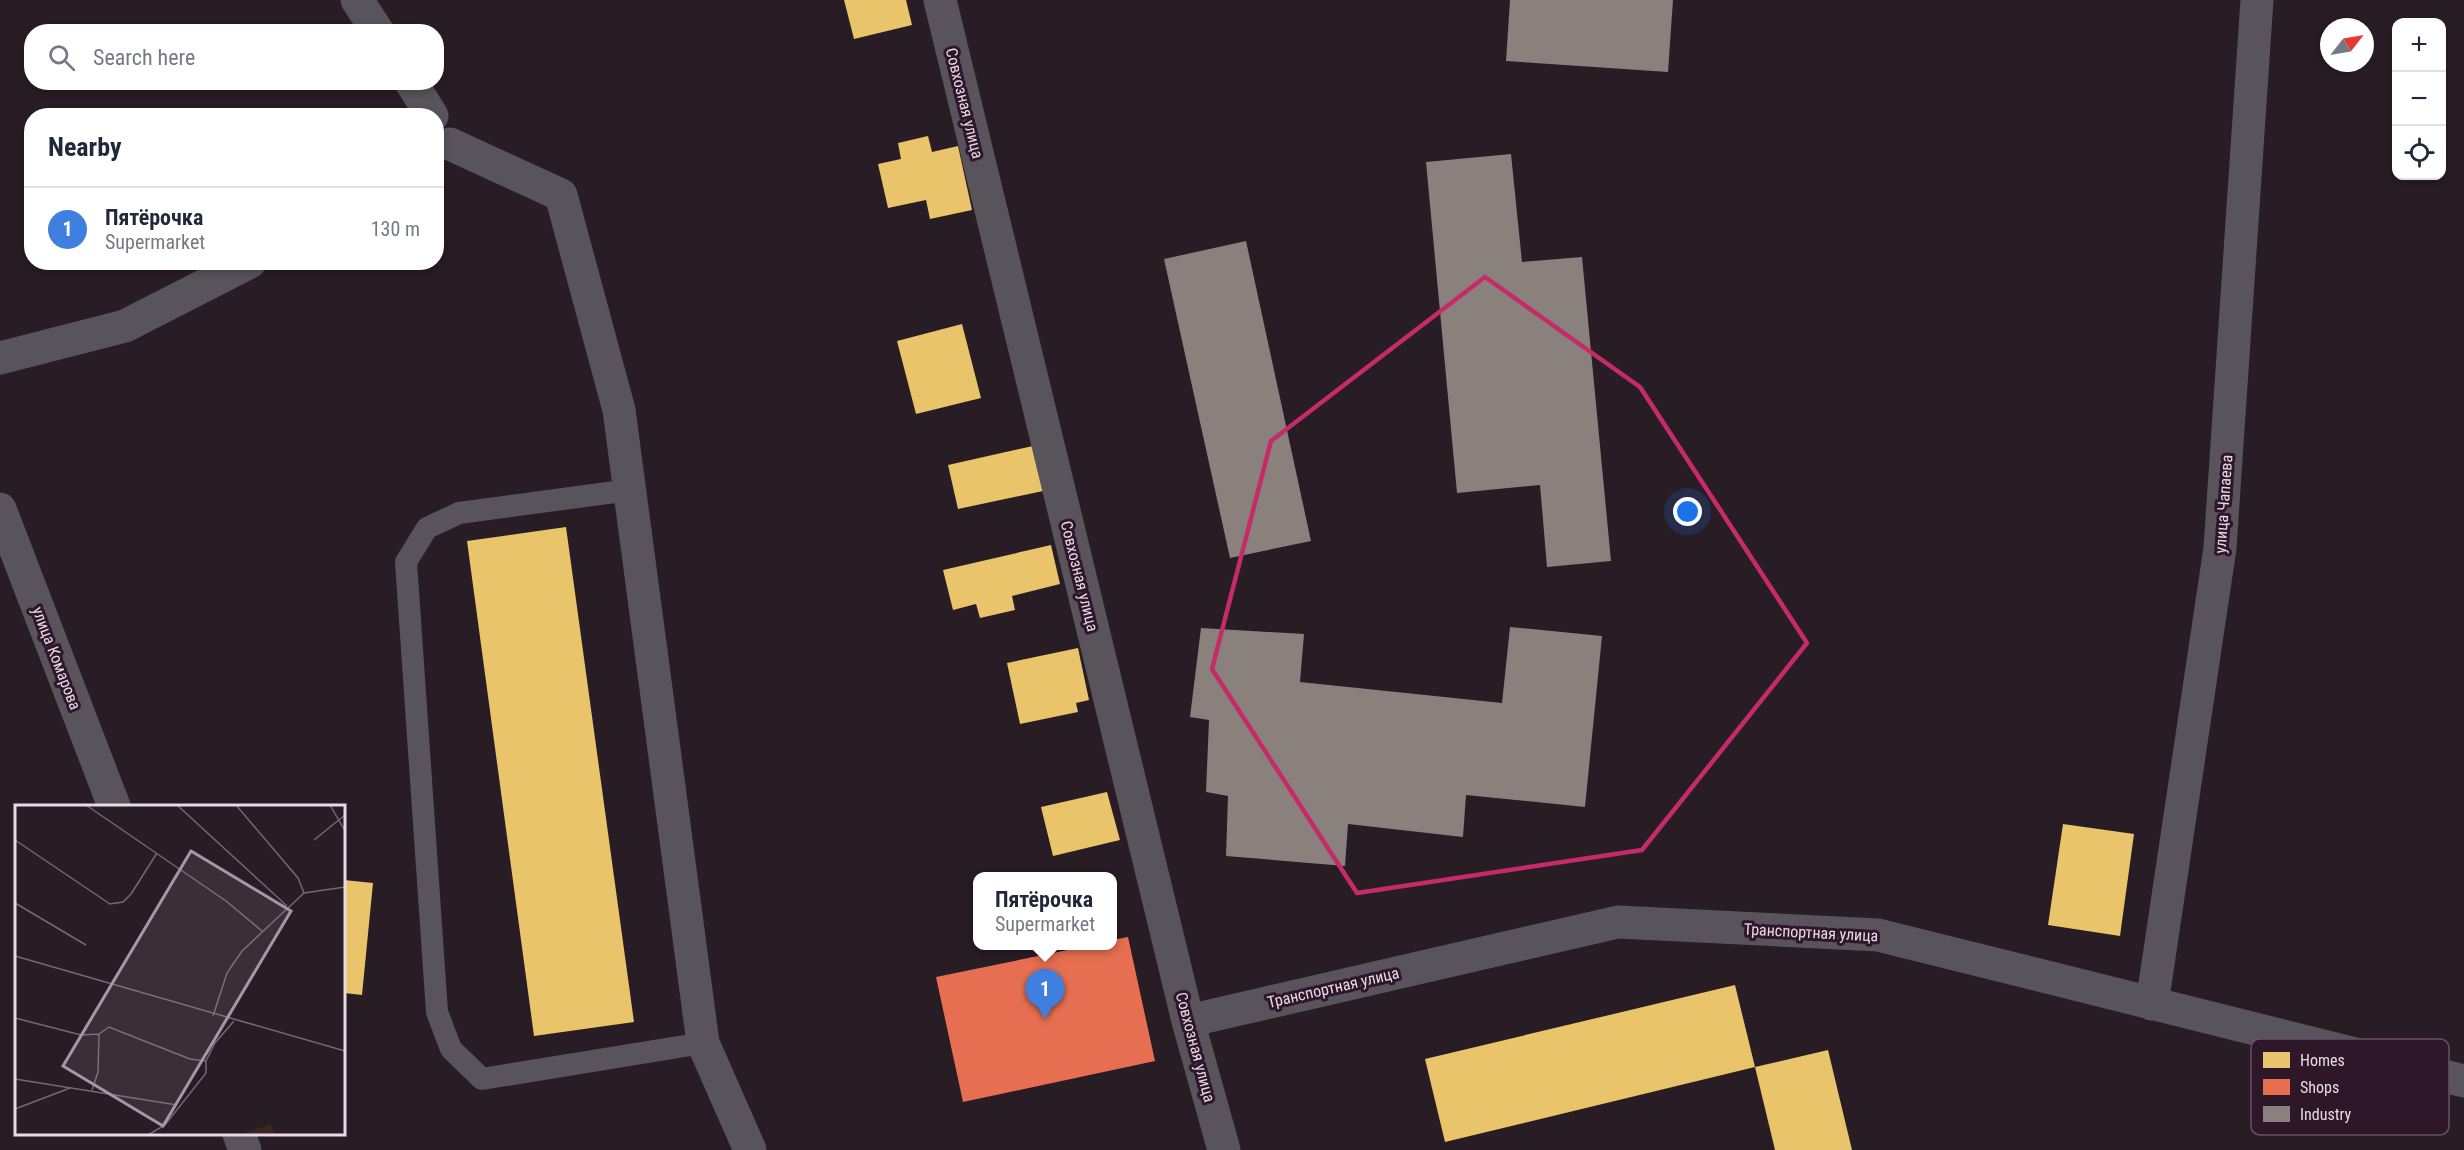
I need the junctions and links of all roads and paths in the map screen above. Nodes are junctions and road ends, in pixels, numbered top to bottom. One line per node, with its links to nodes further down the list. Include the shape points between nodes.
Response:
1 (357, 0): 4 (street)
2 (940, 0): 14 (street, Совхозная улица)
3 (2257, 0): 13 (street, улица Чапаева, via 2220,548)
4 (373, 24)
5 (416, 90): 6 (street)
6 (427, 108)
7 (444, 142): 10 (street, via 561,195 619,410)
8 (234, 270): 9 (street, via 125,326)
9 (0, 358)
10 (630, 490): 16 (street); 16 (lane, via 459,513 427,528 406,562 437,1012 451,1049 482,1078)
11 (0, 509): 12 (street, улица Комарова)
12 (113, 805)
13 (2152, 1004): 14 (street, Транспортная улица, via 1878,935 1618,922); 15 (street, Транспортная улица)
14 (1188, 1021): 22 (street, Совхозная улица)
15 (2294, 1039)
16 (703, 1042): 21 (street)
17 (2449, 1077): 18 (street, Транспортная улица)
18 (2464, 1081)
19 (239, 1135): 20 (street)
20 (245, 1150)
21 (750, 1150)
22 (1224, 1150)

